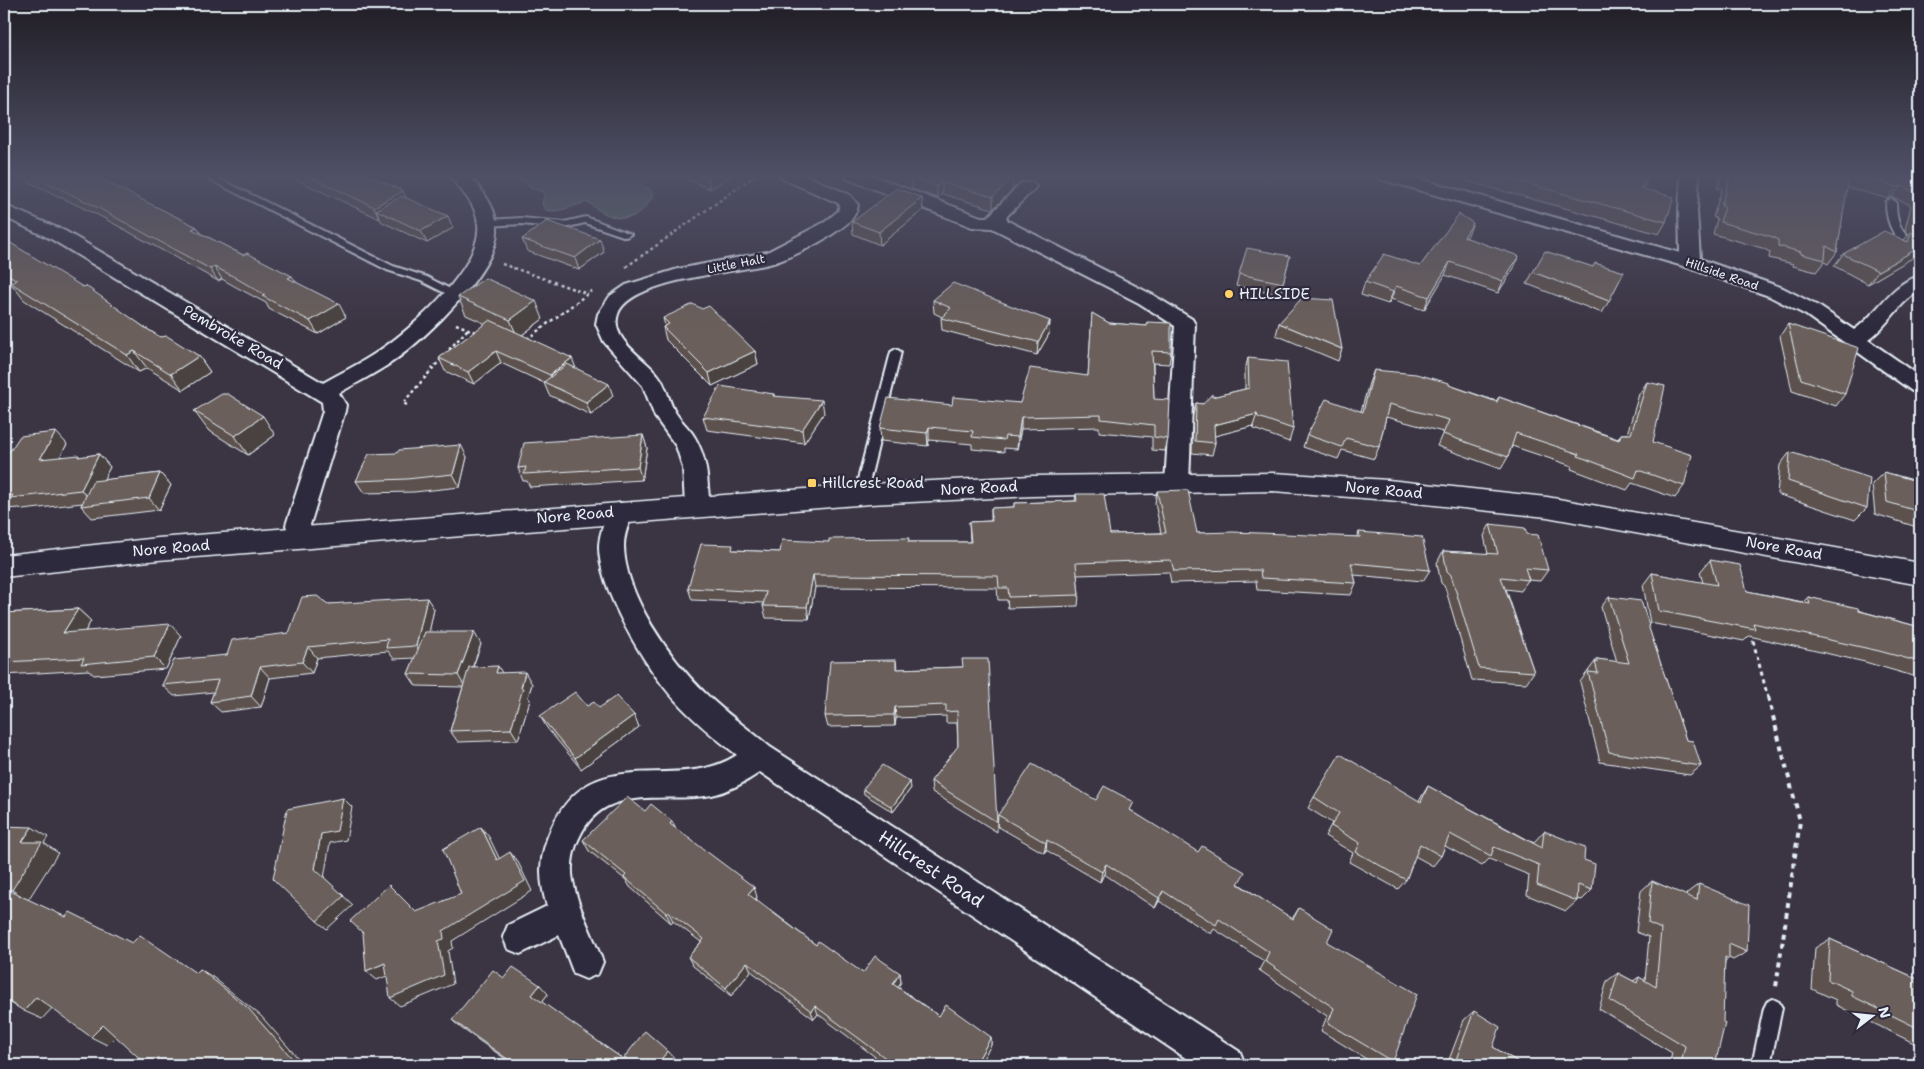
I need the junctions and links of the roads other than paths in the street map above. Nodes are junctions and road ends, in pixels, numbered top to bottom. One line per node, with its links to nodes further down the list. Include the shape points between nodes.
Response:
1 (36, 225): 18 (street, Pembroke Road)
2 (304, 225): 14 (lane, via 390,268)
3 (488, 225): 14 (street, via 488,236 481,255)
4 (600, 225): 10 (lane)
5 (830, 225): 21 (street, Little Halt, via 786,252 763,260 675,275 654,282 622,296 609,312 606,320 609,334 652,381 664,414 688,446 695,471)
6 (1000, 225): 19 (street, via 1146,299 1185,324)
7 (1560, 225): 12 (street, Hillside Road)
8 (1689, 225): 12 (street)
9 (1893, 225): 11 (lane, via 1898,236)
10 (626, 234)
11 (1920, 249)
12 (1690, 262): 15 (street, Hillside Road, via 1790,298)
13 (1920, 282): 15 (street, via 1902,292 1871,330)
14 (453, 293): 18 (street, via 396,349)
15 (1855, 339): 17 (street, Hillside Road)
16 (896, 352): 20 (lane)
17 (1920, 386)
18 (324, 392): 23 (street, via 333,400 334,411 298,525)
19 (1178, 483): 20 (street, Nore Road, via 1032,486); 25 (street, Nore Road, via 1273,482 1379,489 1533,506)
20 (860, 495): 21 (street, Nore Road)
21 (697, 506): 22 (street, Nore Road)
22 (621, 512): 23 (street, Nore Road); 26 (street, Hillcrest Road, via 614,530 612,552 631,610 654,652 695,702)
23 (300, 538): 24 (street, Nore Road)
24 (4, 566)
25 (1920, 574)
26 (760, 756): 27 (street, via 733,774 715,781 624,786 602,792 582,805 567,826 557,860 556,879); 31 (street, Hillcrest Road)
27 (568, 913): 28 (street); 29 (street)
28 (520, 937)
29 (586, 962)
30 (1773, 1008): 32 (lane)
31 (1227, 1065)
32 (1761, 1065)

